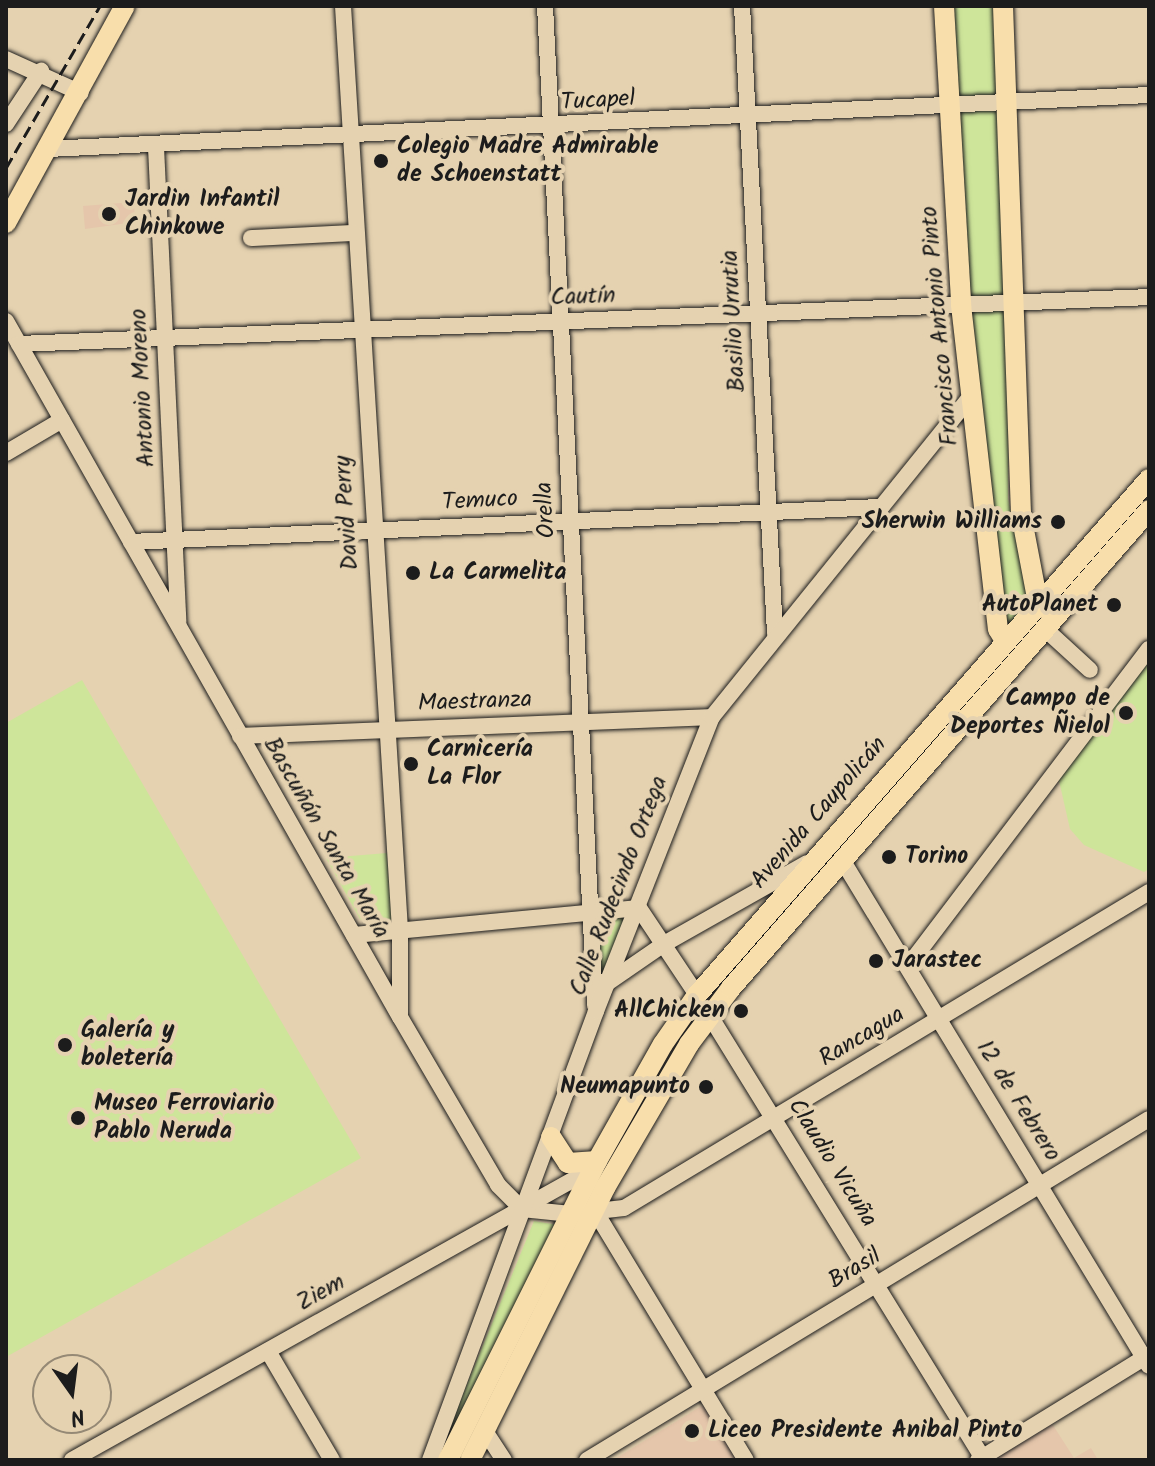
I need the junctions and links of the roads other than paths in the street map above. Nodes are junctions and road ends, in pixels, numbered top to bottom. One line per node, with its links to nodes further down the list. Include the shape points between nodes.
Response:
1 (125, 6): 10 (main road)
2 (138, 6): 10 (main road)
3 (343, 6): 17 (street, David Perry)
4 (545, 6): 16 (street, Orella)
5 (742, 6): 14 (street, Basilio Urrutia)
6 (944, 6): 13 (main road, Francisco Antonio Pinto)
7 (1003, 6): 12 (main road)
8 (6, 59): 9 (street)
9 (41, 71): 10 (street); 15 (street)
10 (81, 93): 19 (main road)
11 (1149, 95): 12 (street, Tucapel)
12 (1007, 103): 13 (street, Tucapel); 24 (main road)
13 (948, 107): 14 (street, Tucapel); 25 (main road, Francisco Antonio Pinto)
14 (747, 117): 16 (street, Tucapel); 26 (street, Basilio Urrutia)
15 (6, 124)
16 (551, 128): 17 (street, Tucapel); 28 (street, Orella)
17 (350, 138): 18 (street, Tucapel); 21 (street, David Perry)
18 (156, 147): 19 (street, Tucapel); 30 (street, Antonio Moreno)
19 (48, 149): 20 (main road)
20 (6, 223)
21 (354, 233): 22 (street); 29 (street, David Perry)
22 (251, 238)
23 (1149, 297): 24 (street, Cautín)
24 (1016, 302): 25 (street, Cautín); 43 (main road, via 1021,514)
25 (961, 305): 26 (street, Cautín); 32 (main road, Francisco Antonio Pinto)
26 (756, 313): 28 (street, Cautín); 38 (street, Basilio Urrutia)
27 (6, 321): 31 (street, Bascuñán Santa María)
28 (561, 322): 29 (street, Cautín); 39 (street, Orella)
29 (359, 331): 30 (street, Cautín); 40 (street, David Perry)
30 (165, 340): 31 (street, Cautín); 41 (street, Antonio Moreno)
31 (19, 344): 33 (street, Bascuñán Santa María)
32 (971, 396): 36 (street, Calle Rudecindo Ortega); 47 (main road, Francisco Antonio Pinto, via 998,629)
33 (62, 420): 34 (street); 42 (street, Bascuñán Santa María)
34 (6, 453)
35 (1149, 479): 43 (main road, Avenida Caupolicán)
36 (879, 507): 38 (street, Temuco); 45 (street, Calle Rudecindo Ortega)
37 (1149, 510): 46 (main road, Avenida Caupolicán)
38 (769, 512): 39 (street, Temuco); 45 (street, Basilio Urrutia)
39 (571, 521): 40 (street, Temuco); 51 (street, Orella)
40 (373, 530): 41 (street, Temuco); 52 (street, David Perry)
41 (175, 540): 42 (street, Temuco); 44 (street, Antonio Moreno)
42 (131, 542): 44 (street, Bascuñán Santa María)
43 (1039, 601): 46 (main road); 47 (main road, Avenida Caupolicán)
44 (179, 626): 53 (street, Bascuñán Santa María)
45 (775, 633): 50 (street, Calle Rudecindo Ortega)
46 (1040, 633): 49 (street); 55 (main road, Avenida Caupolicán)
47 (1004, 639): 54 (main road, Avenida Caupolicán)
48 (1149, 649): 65 (street)
49 (1090, 670)
50 (712, 717): 51 (street, Maestranza); 60 (street, Calle Rudecindo Ortega)
51 (581, 722): 52 (street, Maestranza); 61 (street, Orella)
52 (384, 730): 53 (street, Maestranza); 62 (street, David Perry)
53 (240, 736): 63 (street, Bascuñán Santa María)
54 (895, 766): 55 (main road); 56 (main road, Avenida Caupolicán)
55 (912, 783): 58 (main road, Avenida Caupolicán)
56 (856, 809): 57 (main road, Avenida Caupolicán); 58 (main road, via 843,833)
57 (809, 862): 64 (street); 67 (main road, Avenida Caupolicán)
58 (844, 863): 65 (street, 12 de Febrero); 69 (main road, Avenida Caupolicán)
59 (1149, 892): 71 (street, Rancagua)
60 (639, 908): 61 (street); 64 (street); 66 (street, Calle Rudecindo Ortega)
61 (591, 913): 62 (street); 68 (street, Orella)
62 (400, 931): 63 (street); 70 (street, David Perry)
63 (354, 935): 70 (street, Bascuñán Santa María)
64 (664, 944): 66 (street); 67 (street)
65 (908, 966): 71 (street, 12 de Febrero)
66 (606, 984): 68 (street, Calle Rudecindo Ortega)
67 (697, 995): 72 (main road); 76 (main road, Avenida Caupolicán, via 663,1044)
68 (596, 1011): 75 (street, Calle Rudecindo Ortega)
69 (710, 1016): 72 (main road, Avenida Caupolicán); 73 (street, Claudio Vicuña)
70 (400, 1017): 78 (street, Bascuñán Santa María, via 498,1185)
71 (939, 1018): 73 (street, Rancagua); 77 (street, 12 de Febrero)
72 (689, 1044): 79 (main road, Avenida Caupolicán)
73 (776, 1118): 79 (street, Rancagua, via 624,1208); 81 (street, Claudio Vicuña)
74 (1149, 1119): 77 (street, Brasil)
75 (551, 1137): 76 (main road, via 568,1163); 78 (street, Calle Rudecindo Ortega)
76 (596, 1164): 78 (street, Ziem); 80 (main road, Avenida Caupolicán)
77 (1041, 1184): 81 (street, Brasil); 83 (street, 12 de Febrero)
78 (522, 1209): 80 (street); 82 (street, Ziem); 90 (street, Calle Rudecindo Ortega)
79 (595, 1211): 80 (street); 84 (street); 85 (main road, Avenida Caupolicán)
80 (571, 1214): 91 (main road, Avenida Caupolicán)
81 (878, 1283): 84 (street, Brasil); 87 (street, Claudio Vicuña)
82 (268, 1351): 86 (street, Ziem); 89 (street)
83 (1147, 1360): 87 (street)
84 (704, 1388): 94 (street, Brasil); 95 (street)
85 (485, 1431): 92 (main road, Avenida Caupolicán); 93 (street)
86 (100, 1453): 88 (street, Ziem)
87 (982, 1459)
88 (72, 1460)
89 (332, 1460)
90 (430, 1460)
91 (448, 1460)
92 (470, 1460)
93 (504, 1460)
94 (587, 1460)
95 (746, 1460)

